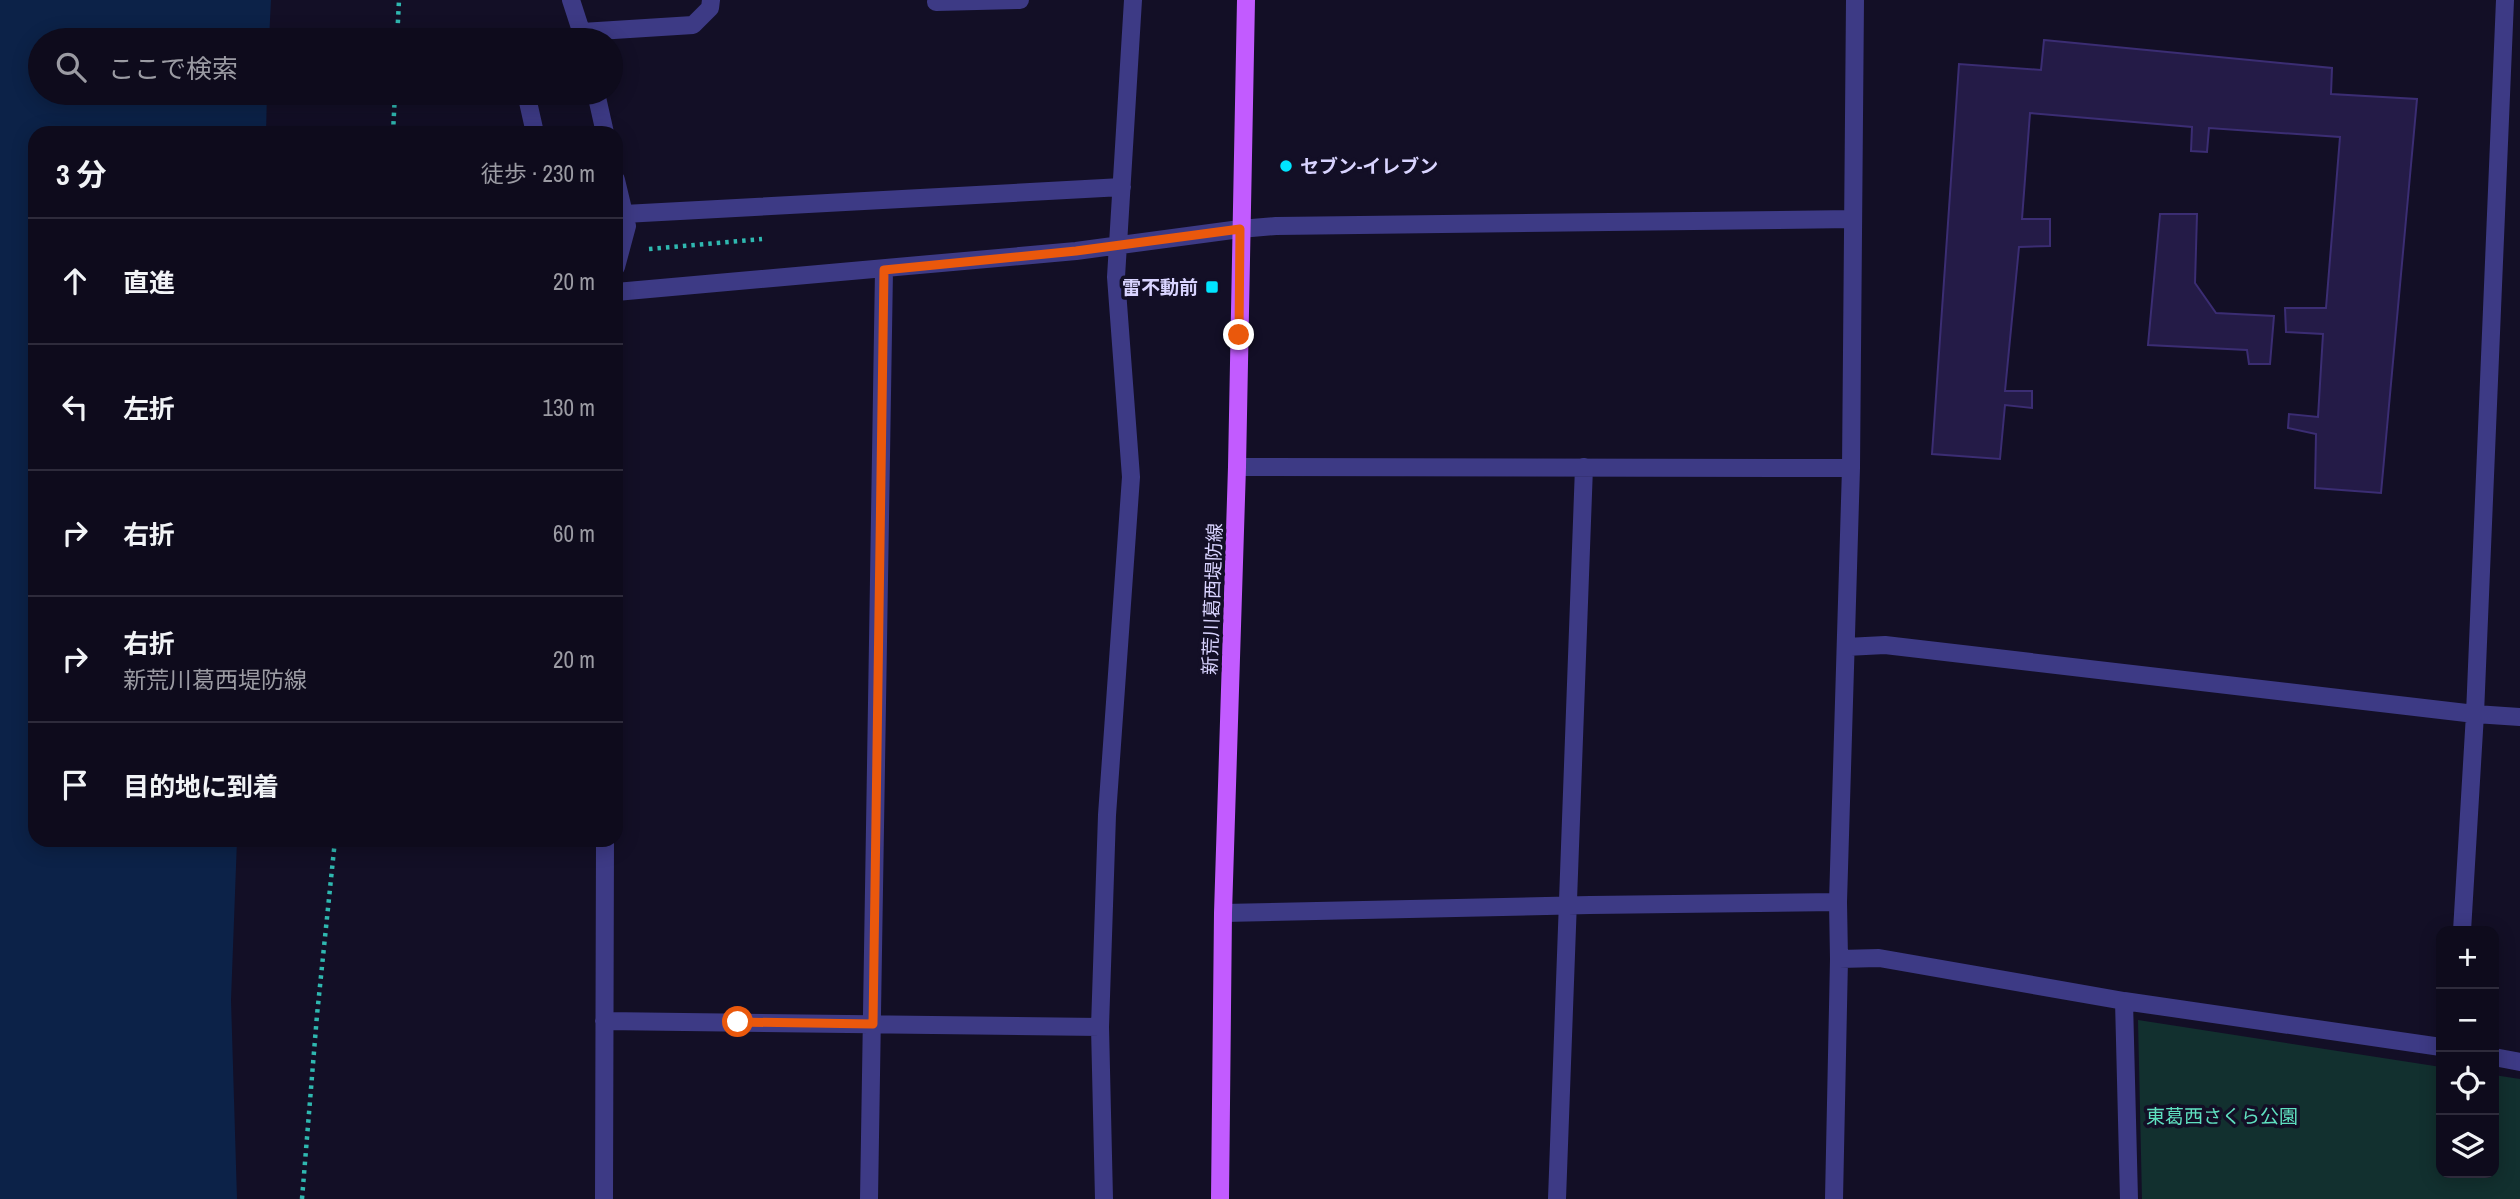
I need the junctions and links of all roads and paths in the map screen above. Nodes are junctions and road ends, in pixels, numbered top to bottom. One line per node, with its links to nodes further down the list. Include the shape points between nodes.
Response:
1 (399, 0): 10 (path)
2 (571, 0): 11 (street)
3 (711, 0): 12 (street, via 710,8 694,25)
4 (1020, 0): 9 (street)
5 (1133, 0): 19 (street)
6 (1246, 0): 23 (main road, 新荒川葛西堤防線)
7 (1855, 0): 22 (street)
8 (2505, 0): 32 (street)
9 (936, 2)
10 (398, 28)
11 (577, 28)
12 (623, 33)
13 (394, 105): 16 (path)
14 (529, 105): 17 (street)
15 (599, 105): 18 (street)
16 (393, 126)
17 (534, 126)
18 (603, 126)
19 (1122, 187): 21 (street); 25 (street)
20 (623, 211): 21 (street)
21 (624, 215): 24 (street)
22 (1853, 219): 23 (street); 30 (street)
23 (1240, 229): 25 (street); 28 (main road, 新荒川葛西堤防線)
24 (623, 241)
25 (1119, 246): 26 (street); 44 (street, via 1116,277 1131,477 1107,815)
26 (884, 270): 27 (street); 43 (street)
27 (623, 291)
28 (1237, 467): 29 (street); 38 (main road, 新荒川葛西堤防線)
29 (1584, 467): 30 (street); 37 (street)
30 (1852, 468): 31 (street)
31 (1846, 647): 32 (street, via 1885,645); 36 (street)
32 (2475, 714): 33 (street); 39 (street)
33 (2520, 717)
34 (334, 847): 48 (path)
35 (605, 847): 42 (street)
36 (1838, 902): 37 (street); 40 (street)
37 (1569, 905): 38 (street); 53 (street)
38 (1223, 913): 52 (main road, 新荒川葛西堤防線)
39 (2462, 926)
40 (1839, 959): 41 (street, via 1879,958); 54 (street)
41 (2124, 1000): 45 (street); 55 (street)
42 (604, 1021): 43 (street); 49 (street)
43 (873, 1024): 44 (street); 50 (street)
44 (1100, 1027): 51 (street)
45 (2436, 1046)
46 (2499, 1058): 47 (street)
47 (2520, 1062)
48 (302, 1199)
49 (604, 1199)
50 (869, 1199)
51 (1104, 1199)
52 (1220, 1199)
53 (1557, 1199)
54 (1834, 1199)
55 (2129, 1199)

